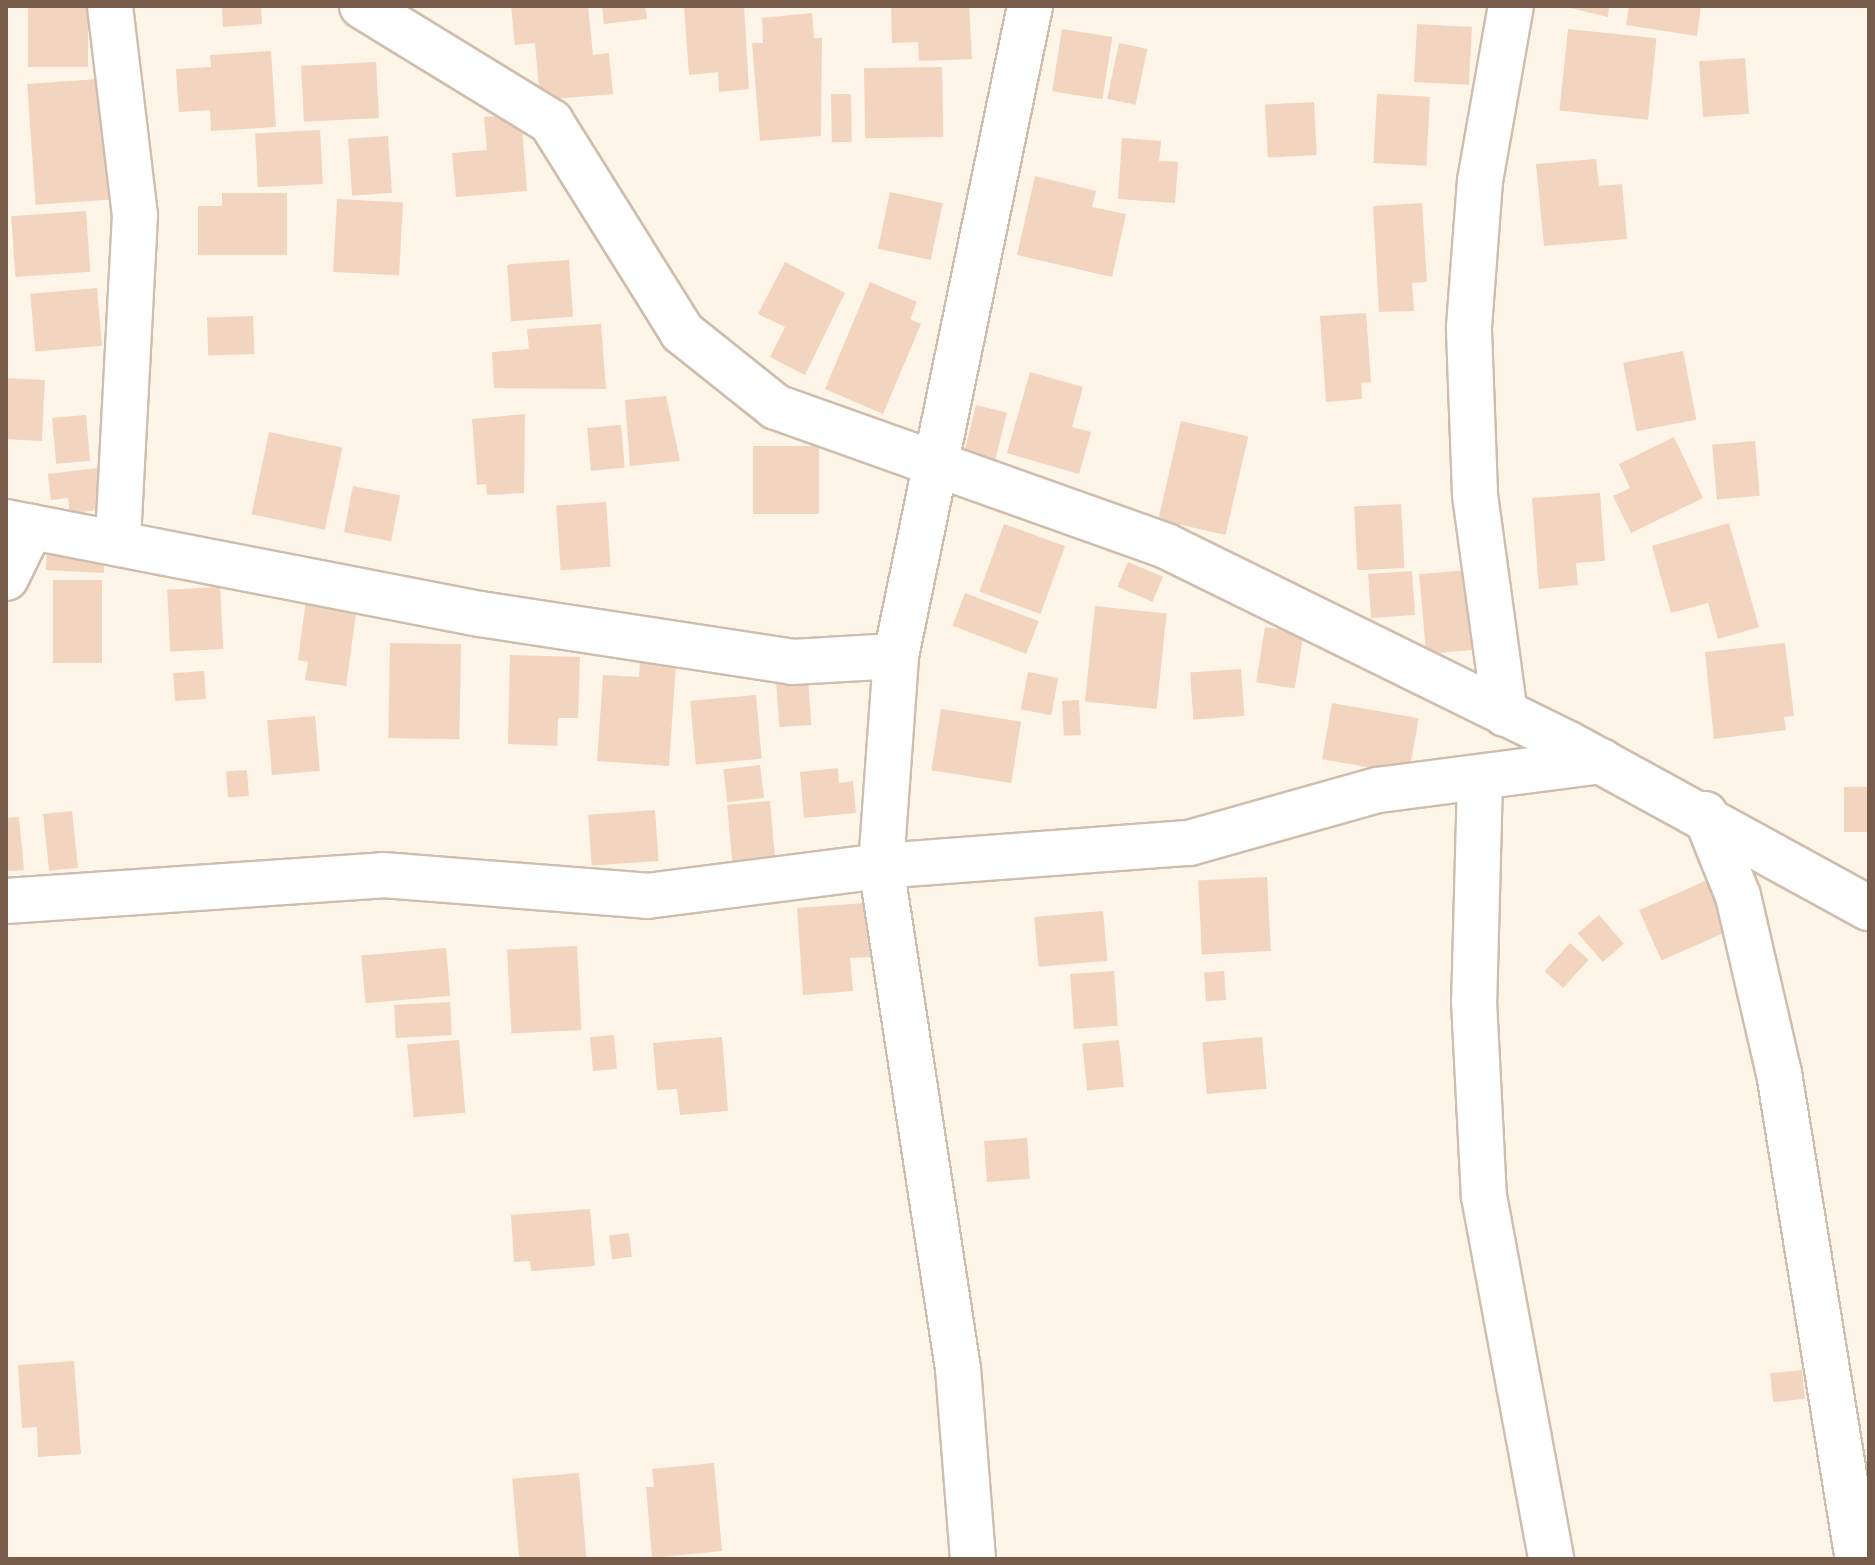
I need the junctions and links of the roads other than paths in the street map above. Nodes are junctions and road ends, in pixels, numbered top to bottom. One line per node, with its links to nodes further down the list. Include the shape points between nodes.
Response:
1 (110, 6): 7 (street, via 135,215)
2 (362, 6): 5 (street, via 551,122 682,332 776,407)
3 (1030, 6): 5 (street)
4 (1511, 6): 10 (street, via 1480,181 1469,327 1475,494)
5 (936, 462): 9 (street); 10 (street, via 1166,546)
6 (18, 524): 7 (street); 8 (street)
7 (118, 543): 9 (street, via 480,614 792,662)
8 (6, 578)
9 (896, 656): 14 (street)
10 (1505, 714): 11 (street)
11 (1601, 761): 12 (street); 13 (street)
12 (1480, 779): 14 (street, via 1378,790 1189,843); 18 (street, via 1474,1001 1484,1196)
13 (1705, 814): 16 (street); 19 (street, via 1738,896 1779,1073)
14 (881, 866): 15 (street, via 647,896 383,875); 17 (street, via 958,1369)
15 (6, 901)
16 (1869, 908)
17 (973, 1559)
18 (1551, 1559)
19 (1858, 1559)

